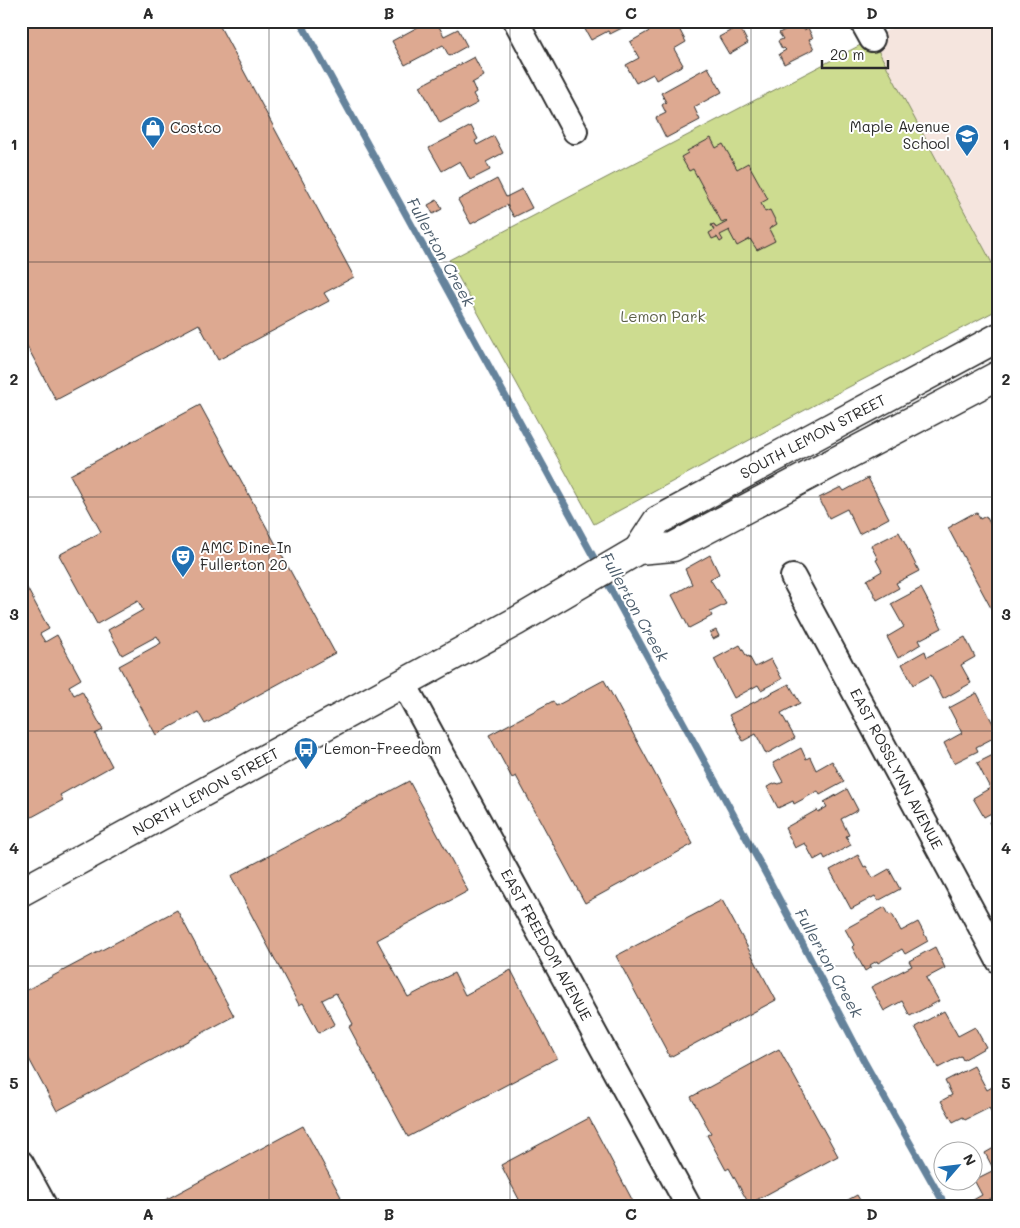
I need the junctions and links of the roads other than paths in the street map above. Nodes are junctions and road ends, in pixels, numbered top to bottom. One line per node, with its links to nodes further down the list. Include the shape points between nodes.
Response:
1 (516, 21): 2 (street)
2 (575, 130)
3 (999, 338): 5 (street, SOUTH LEMON STREET, via 657,521)
4 (999, 376): 5 (street, SOUTH LEMON STREET, via 673,547)
5 (629, 556): 7 (street, SOUTH LEMON STREET)
6 (793, 577): 10 (street, EAST ROSSLYNN AVENUE)
7 (574, 588): 8 (street, NORTH LEMON STREET)
8 (404, 684): 9 (street, NORTH LEMON STREET); 13 (street, EAST FREEDOM AVENUE)
9 (21, 892)
10 (999, 961)
11 (21, 1163): 12 (street)
12 (45, 1207)
13 (689, 1207)

